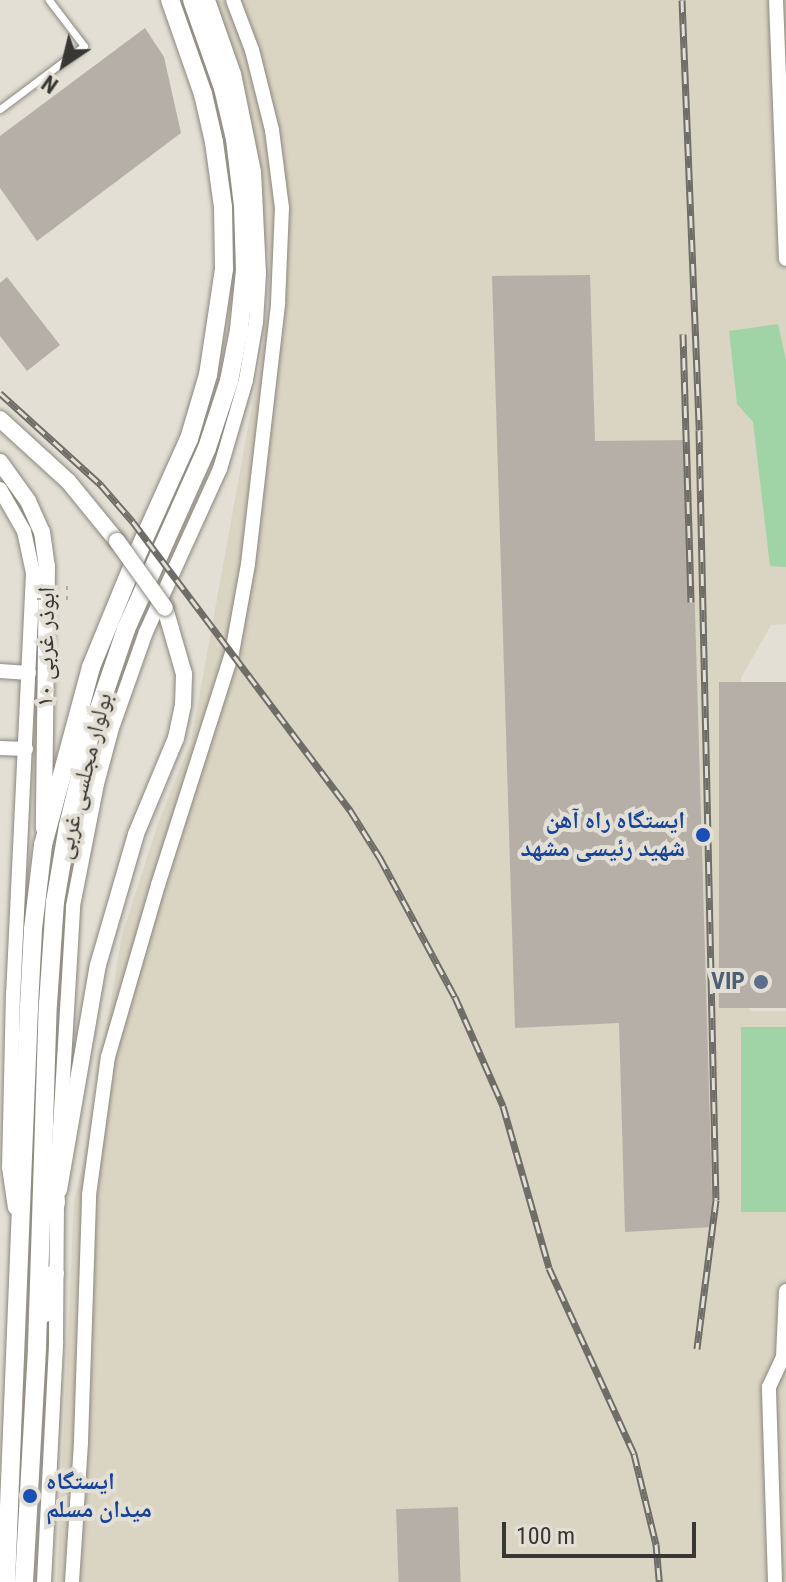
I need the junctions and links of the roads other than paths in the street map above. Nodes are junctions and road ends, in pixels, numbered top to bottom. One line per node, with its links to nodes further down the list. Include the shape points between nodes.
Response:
1 (49, 0): 7 (lane, via 84,46)
2 (170, 0): 17 (main road, بولوار مجلسی غربی, via 214,142 223,207 218,326 189,439 91,667)
3 (192, 0): 19 (main road, بولوار مجلسی غربی, via 235,139 245,254 239,330 207,448 126,629 90,735 55,902)
4 (208, 0): 20 (street, via 234,74 254,172 256,322 246,380 220,469 146,632 94,797 73,906)
5 (233, 0): 28 (street, via 272,130 282,208 278,303 248,564 232,653 108,1057 89,1195)
6 (776, 0): 8 (street)
7 (0, 109)
8 (785, 253)
9 (0, 419): 20 (street, bridge, via 68,481 117,541 165,608 184,674 176,738 136,834 98,965)
10 (0, 462): 17 (street, ابوذر غربی ۱۰, via 37,521 47,566)
11 (0, 489): 12 (street)
12 (7, 507): 14 (street, via 24,531 33,573)
13 (0, 671): 14 (street)
14 (29, 673): 16 (street)
15 (0, 748): 16 (street)
16 (26, 749): 18 (street)
17 (43, 845): 21 (main road, بولوار مجلسی غربی, via 33,929)
18 (6, 993): 21 (street, via 9,1167)
19 (46, 1050): 20 (main road); 24 (main road, بولوار مجلسی غربی)
20 (56, 1203): 22 (street)
21 (20, 1248): 25 (main road, بولوار مجلسی غربی)
22 (55, 1273): 24 (main road); 27 (street)
23 (786, 1291): 29 (street, via 783,1357 769,1387)
24 (37, 1347): 26 (main road, بولوار مجلسی غربی)
25 (6, 1582)
26 (24, 1582)
27 (44, 1582)
28 (72, 1582)
29 (775, 1582)

